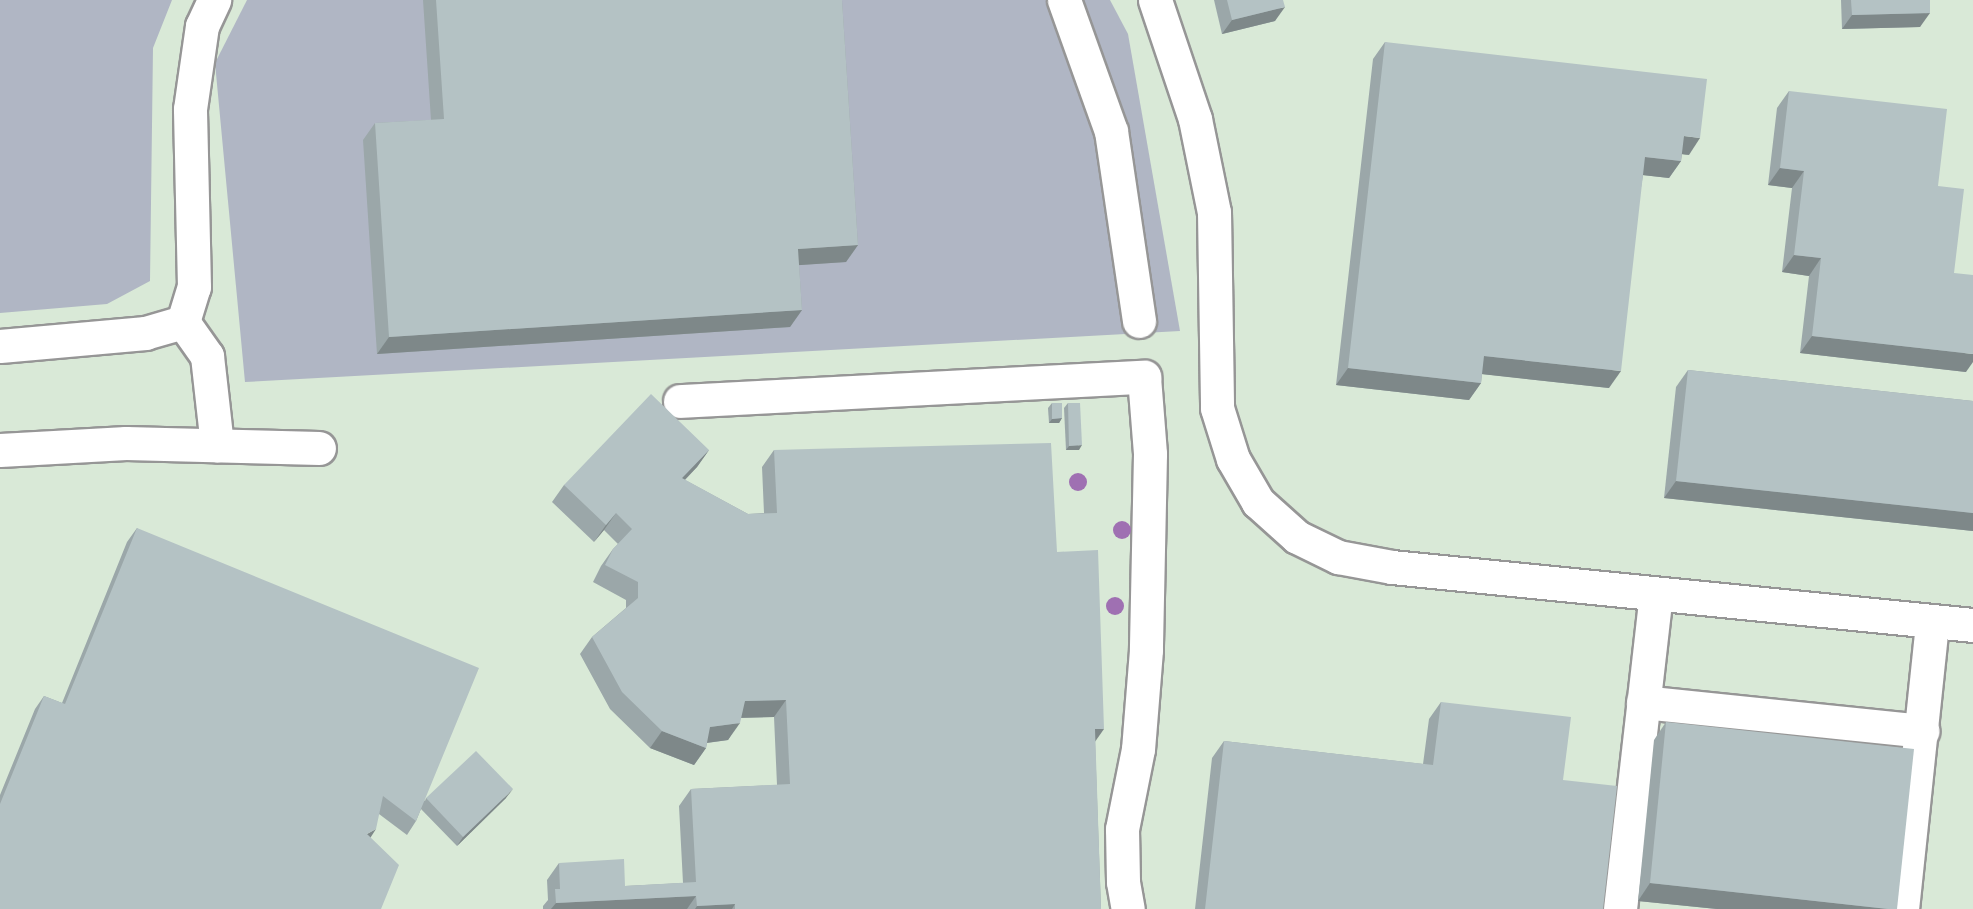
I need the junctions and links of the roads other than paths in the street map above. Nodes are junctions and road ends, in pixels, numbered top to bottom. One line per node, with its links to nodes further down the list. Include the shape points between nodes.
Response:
1 (214, 0): 5 (street, via 202,26 190,109 194,287)
2 (1064, 0): 4 (street, via 1111,131)
3 (1155, 0): 11 (street, via 1195,119 1214,212 1217,408 1233,459 1258,502 1297,537 1338,557 1392,567)
4 (1139, 321)
5 (183, 322): 6 (street, via 145,333); 8 (street, via 207,356)
6 (0, 346)
7 (680, 401): 16 (street, via 1144,377 1150,454 1146,650 1138,749 1122,829)
8 (217, 445): 9 (street); 10 (street, via 126,443)
9 (319, 448)
10 (0, 450)
11 (1656, 594): 12 (street); 14 (street)
12 (1932, 623): 13 (street); 15 (street)
13 (1973, 625)
14 (1643, 702): 15 (street); 17 (street)
15 (1922, 731): 18 (street)
16 (1128, 909)
17 (1620, 909)
18 (1902, 909)

